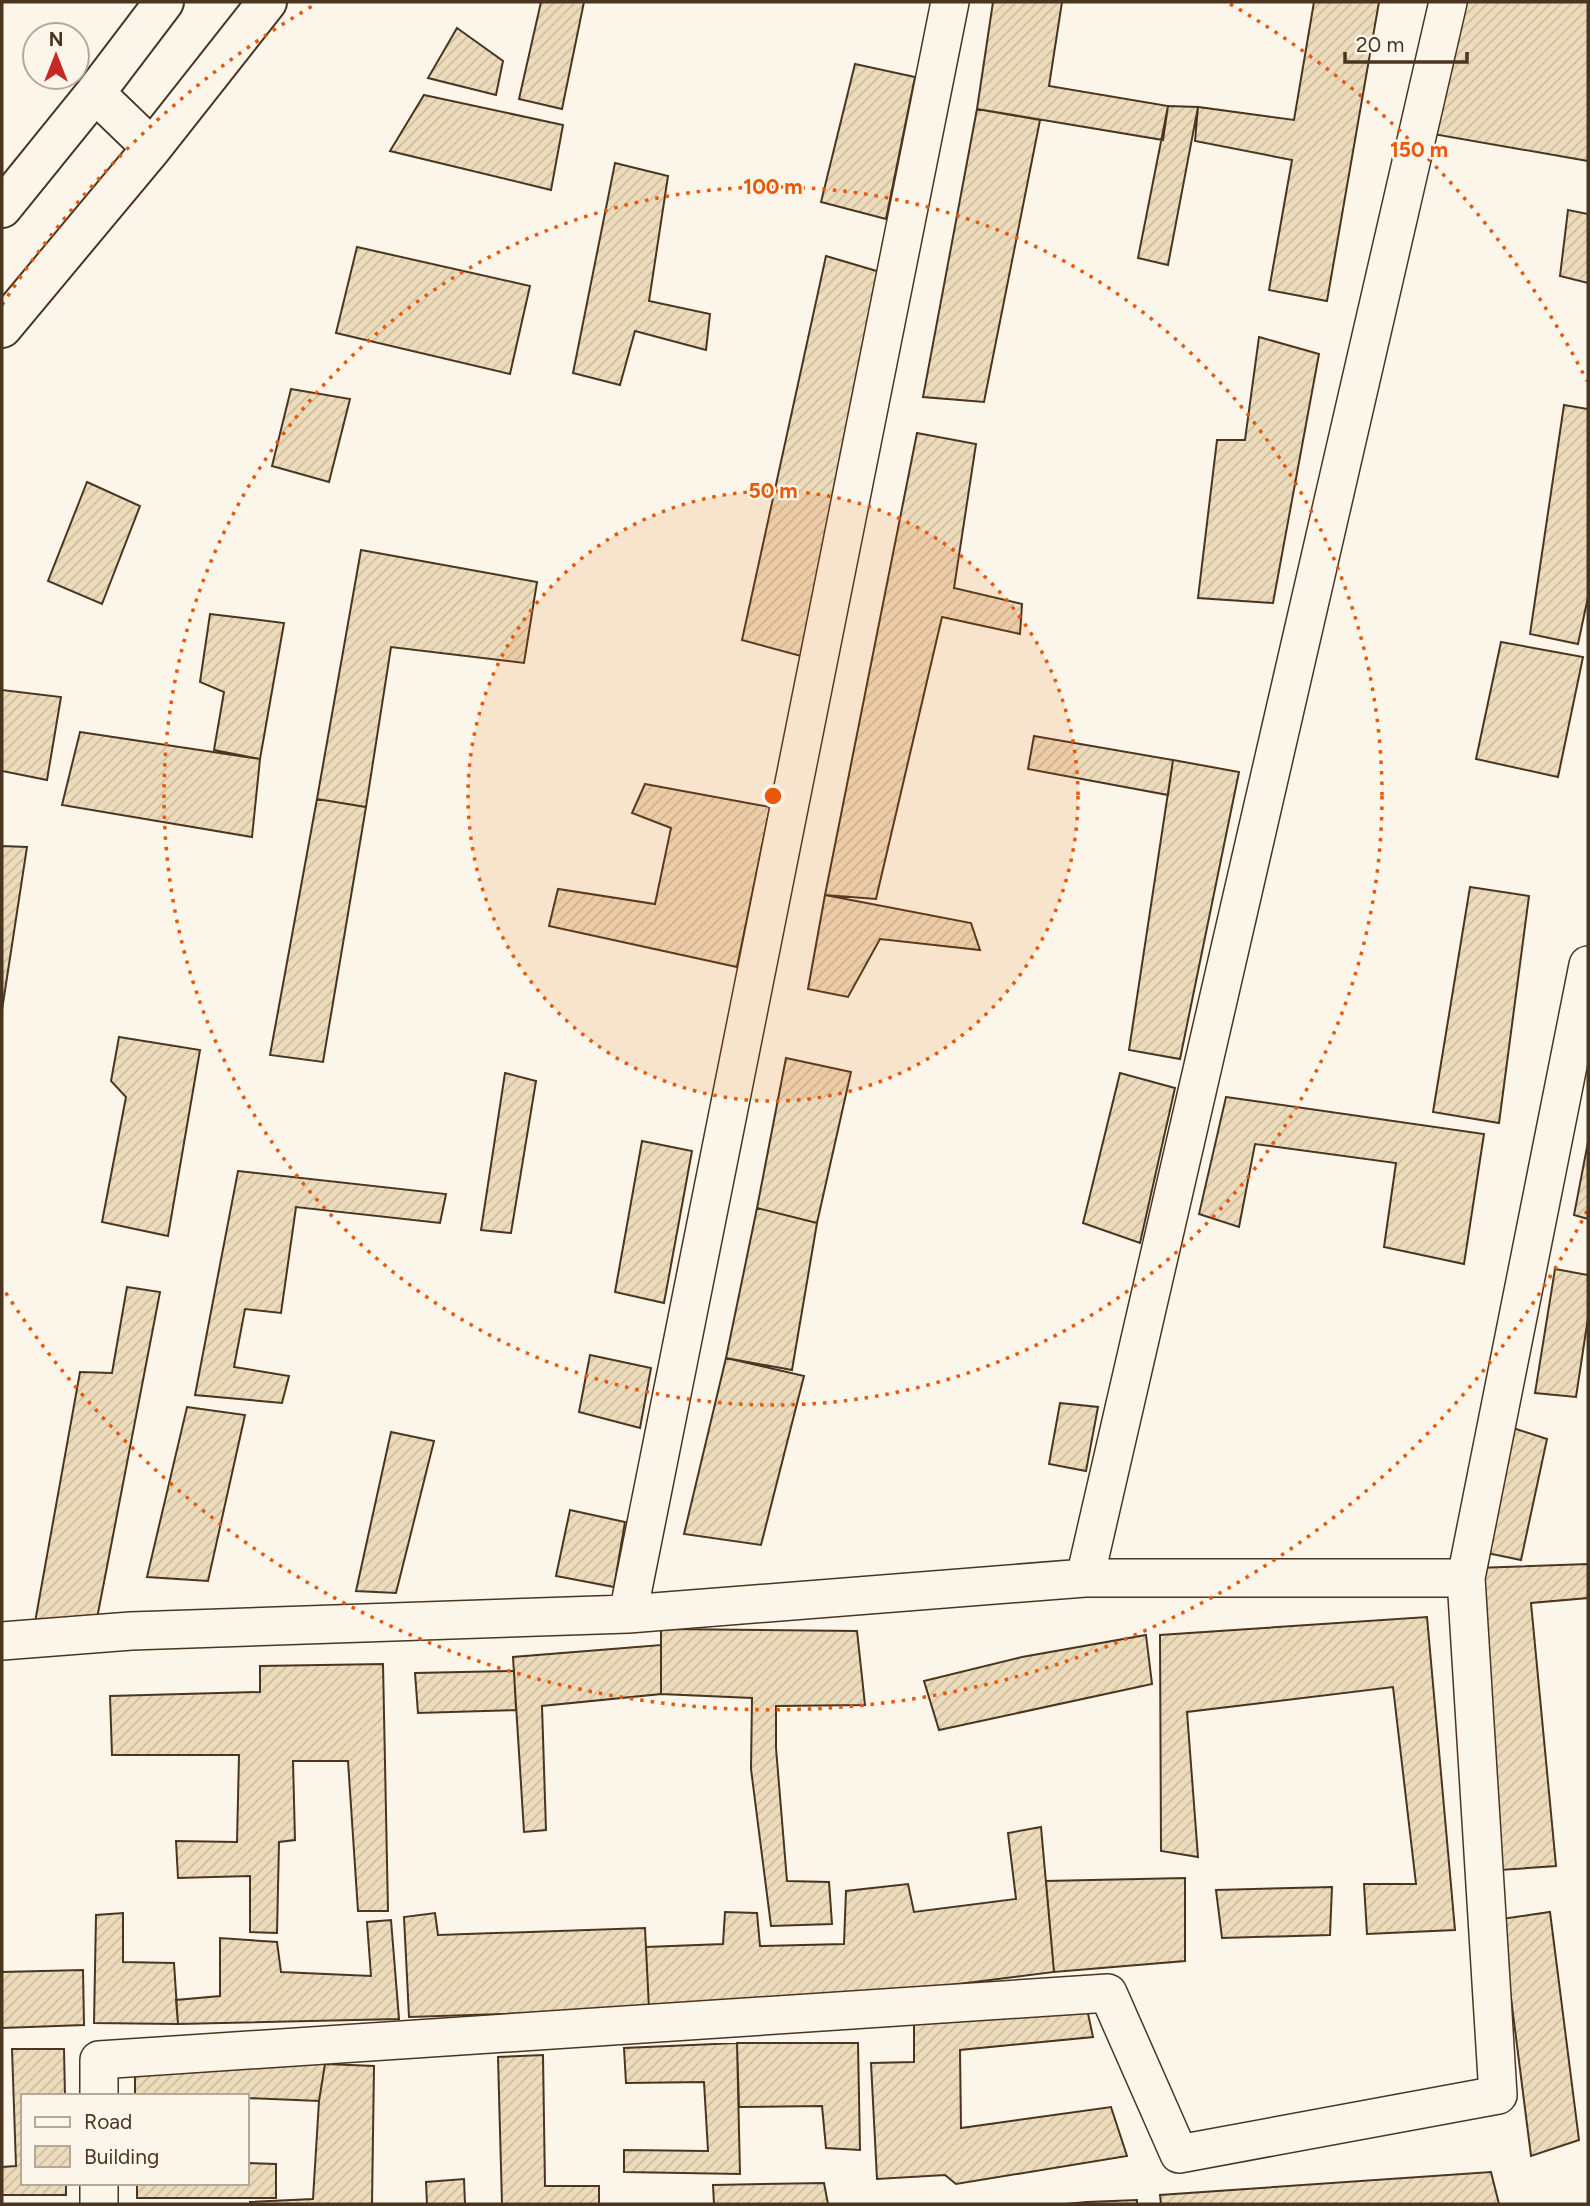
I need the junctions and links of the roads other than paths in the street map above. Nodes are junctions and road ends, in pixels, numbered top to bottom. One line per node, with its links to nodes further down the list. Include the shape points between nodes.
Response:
1 (164, 2): 5 (highway)
2 (267, 2): 6 (highway)
3 (950, 2): 12 (street)
4 (1448, 2): 10 (street)
5 (95, 93): 6 (highway); 7 (highway)
6 (152, 148): 8 (highway)
7 (2, 208)
8 (2, 328)
9 (1588, 965): 11 (street)
10 (1085, 1578): 11 (street); 12 (street)
11 (1466, 1578): 14 (street, via 1498,2095 1180,2154 1108,1993 99,2060)
12 (628, 1614): 13 (street, via 131,1631)
13 (2, 1641)
14 (99, 2094)
15 (99, 2185): 16 (street)
16 (99, 2204)

